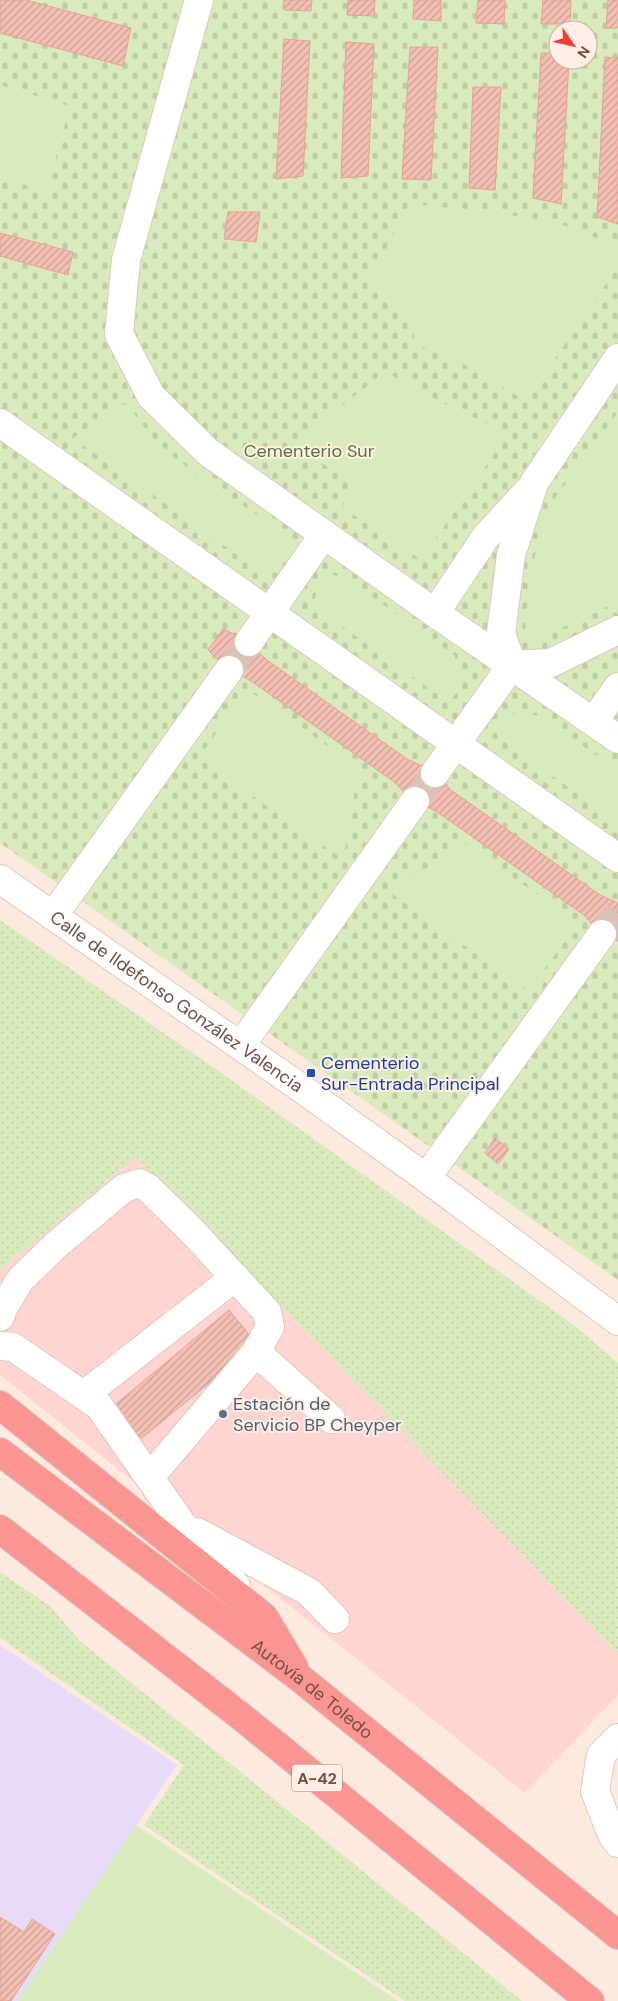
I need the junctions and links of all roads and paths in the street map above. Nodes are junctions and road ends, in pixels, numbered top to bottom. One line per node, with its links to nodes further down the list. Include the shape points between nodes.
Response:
1 (199, 0): 5 (street, via 126,260 119,334 158,404 208,452)
2 (618, 358): 4 (street)
3 (0, 423): 6 (street)
4 (534, 483): 7 (street, via 485,538); 10 (street, via 511,555 501,633)
5 (324, 534): 6 (street); 7 (street)
6 (270, 612): 9 (street); 15 (street)
7 (435, 613): 10 (street)
8 (618, 630): 10 (street, via 551,663)
9 (248, 642)
10 (512, 664): 13 (street); 15 (street)
11 (229, 670): 20 (street)
12 (618, 687): 13 (street)
13 (594, 721): 14 (street)
14 (618, 739)
15 (455, 743): 16 (street); 18 (street)
16 (435, 773)
17 (416, 801): 22 (street)
18 (618, 858)
19 (0, 879): 20 (street, Calle de Ildefonso González Valencia)
20 (53, 916): 22 (street, Calle de Ildefonso González Valencia)
21 (602, 934): 23 (street)
22 (241, 1045): 23 (street, Calle de Ildefonso González Valencia)
23 (426, 1178): 26 (street, Calle de Ildefonso González Valencia)
24 (235, 1277): 25 (street, via 148,1188 138,1184 124,1188 56,1245 20,1280); 28 (street, via 267,1312 270,1327); 29 (street)
25 (0, 1317)
26 (618, 1321)
27 (0, 1346): 29 (street, via 13,1347)
28 (256, 1352): 31 (street); 33 (street)
29 (84, 1395): 33 (street, via 99,1406)
30 (0, 1405): 36 (highway)
31 (331, 1419)
32 (0, 1452): 38 (highway, Autovía de Toledo)
33 (150, 1477): 34 (street)
34 (182, 1524): 36 (street); 37 (street, via 310,1592)
35 (0, 1529): 42 (highway, A-42, via 243,1718)
36 (264, 1617): 38 (highway)
37 (336, 1620)
38 (301, 1679): 41 (highway, Autovía de Toledo)
39 (618, 1738): 40 (street, via 602,1755 595,1792)
40 (618, 1844)
41 (618, 1935)
42 (590, 2001)

